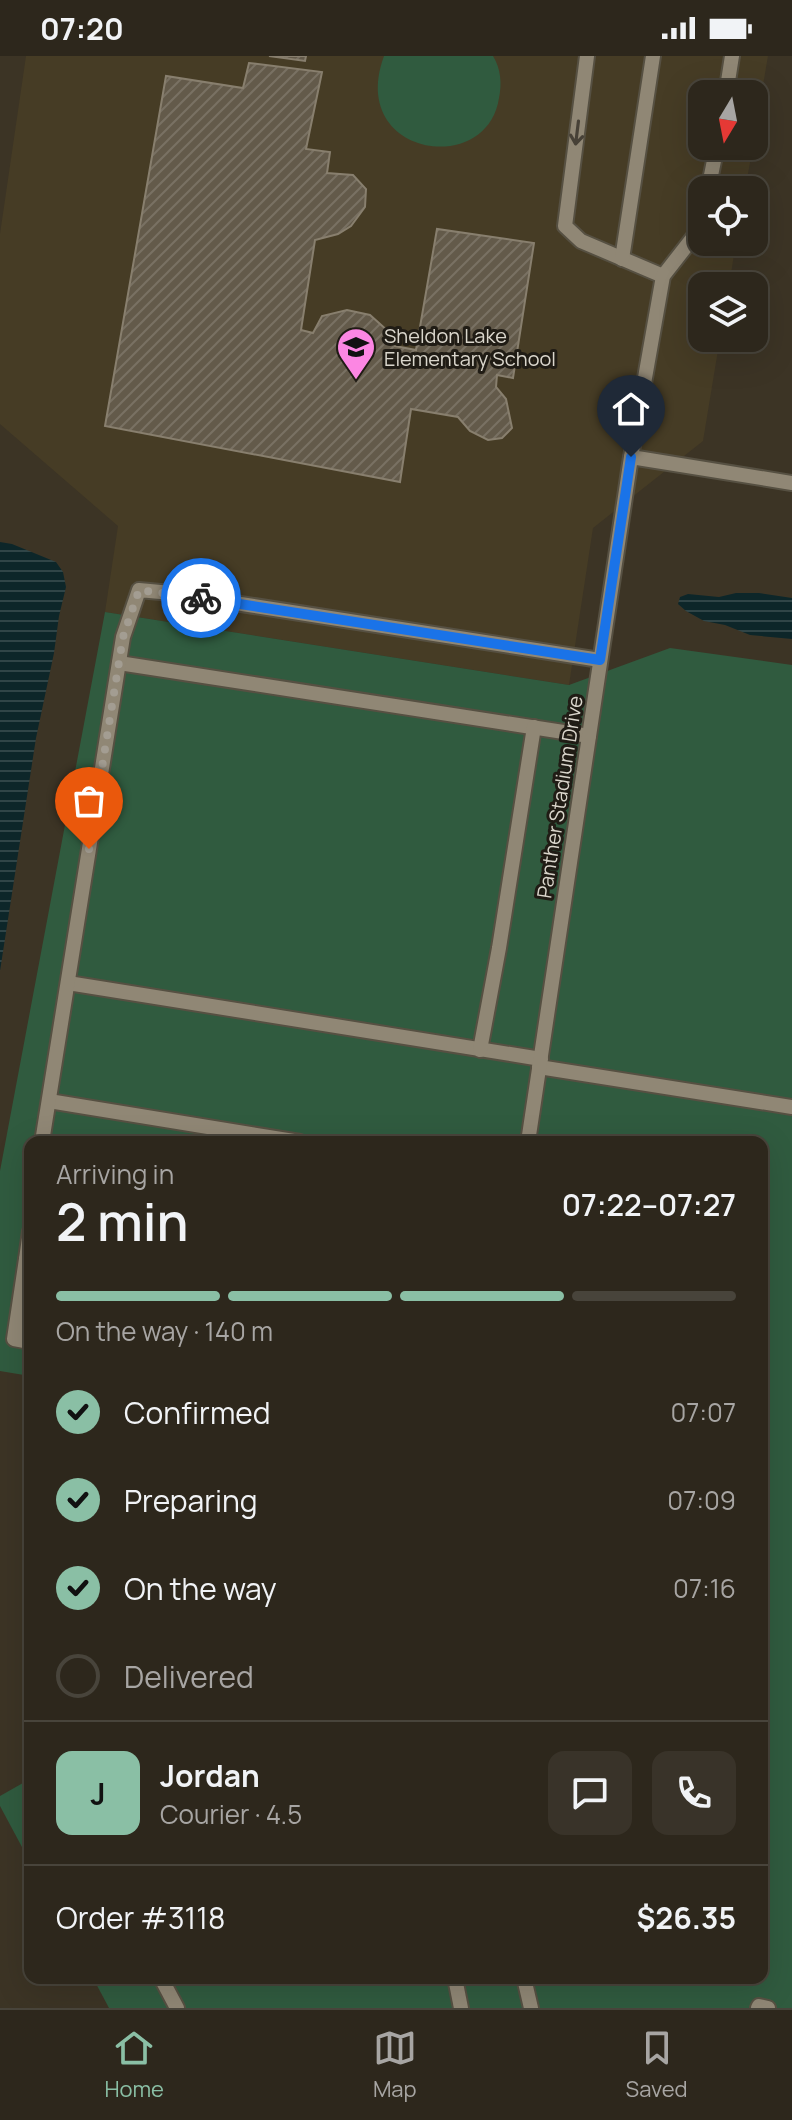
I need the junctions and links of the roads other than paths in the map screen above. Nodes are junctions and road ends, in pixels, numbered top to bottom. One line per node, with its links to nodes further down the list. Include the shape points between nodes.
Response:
1 (587, 56): 6 (street, one-way to 6, via 565,226 581,241)
2 (653, 56): 6 (street)
3 (732, 56): 4 (street)
4 (728, 80)
5 (688, 244): 7 (street)
6 (622, 259): 7 (street)
7 (663, 276): 8 (street, Panther Stadium Drive)
8 (631, 457): 9 (street); 10 (street, Panther Stadium Drive)
9 (792, 483)
10 (600, 660): 11 (street, via 139,590); 13 (street, Panther Stadium Drive)
11 (119, 663): 12 (street); 14 (street)
12 (534, 727): 13 (street); 15 (street)
13 (589, 736): 16 (street, Panther Stadium Drive)
14 (68, 983): 15 (street); 17 (street)
15 (480, 1050): 16 (street)
16 (540, 1063): 18 (street); 21 (street, Panther Stadium Drive)
17 (49, 1101): 19 (street); 20 (street)
18 (792, 1107)
19 (43, 1136)
20 (263, 1136)
21 (529, 1136)
22 (24, 1282): 23 (street, via 14,1339)
23 (24, 1341)
24 (164, 1984): 27 (street)
25 (456, 1984): 28 (street)
26 (525, 1984): 29 (street)
27 (177, 2008)
28 (461, 2008)
29 (531, 2008)
30 (758, 2008): 31 (street)
31 (768, 2008)

